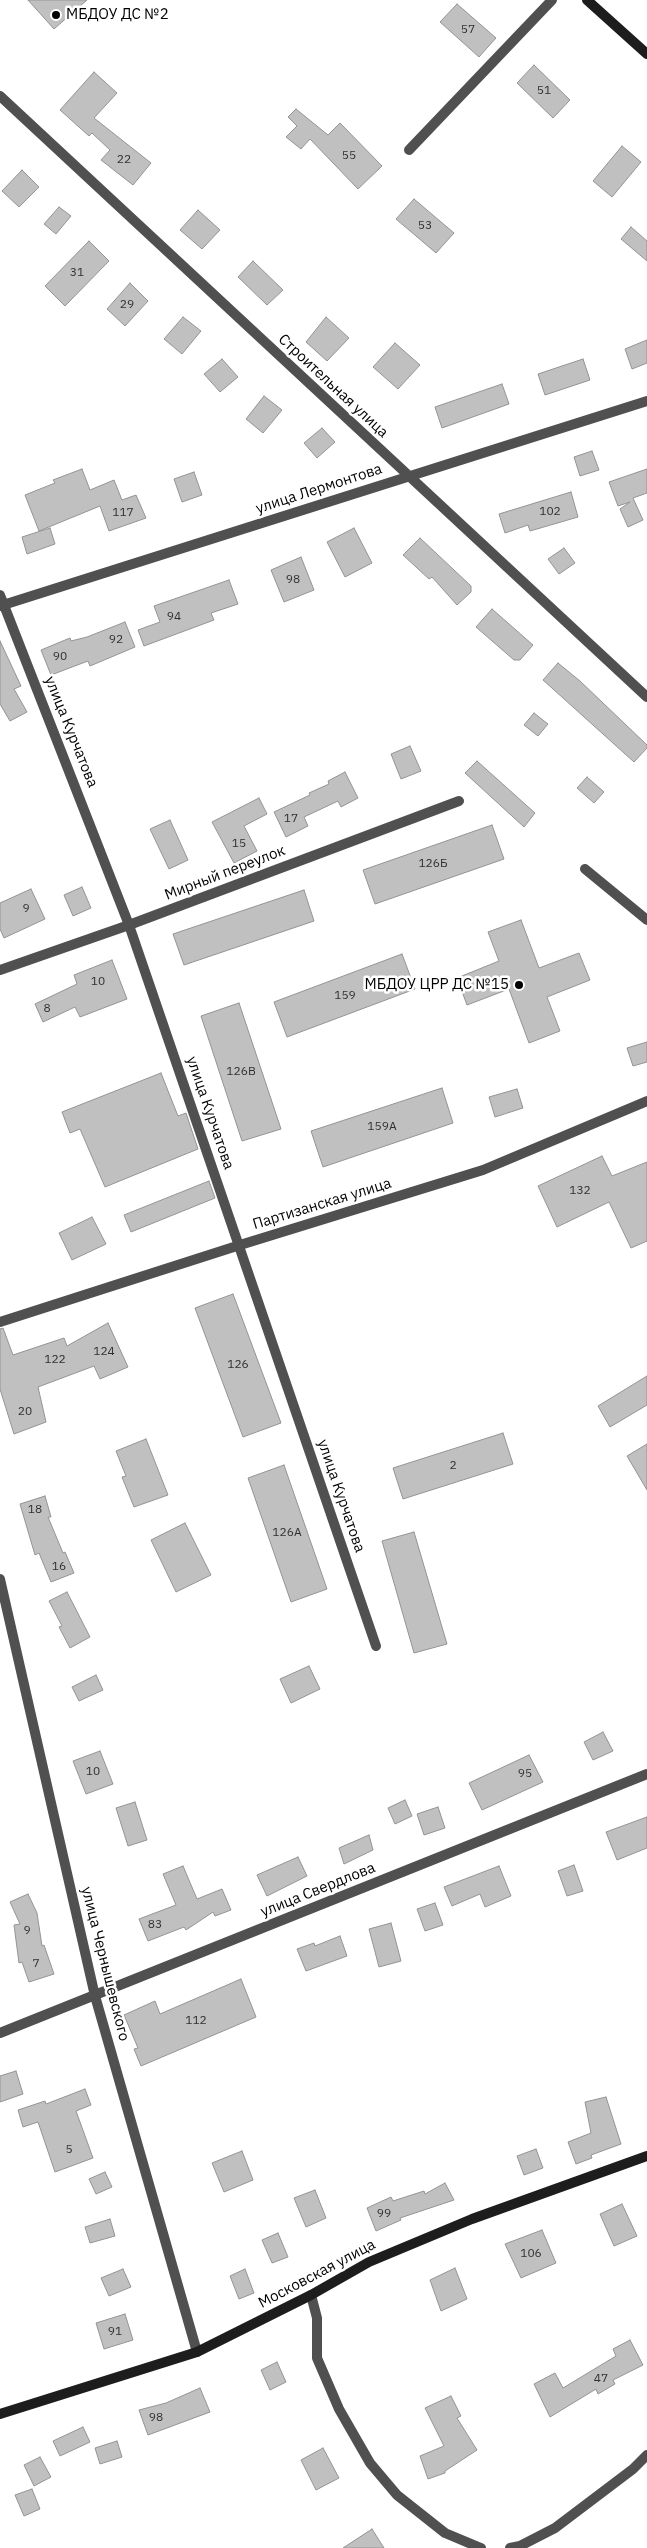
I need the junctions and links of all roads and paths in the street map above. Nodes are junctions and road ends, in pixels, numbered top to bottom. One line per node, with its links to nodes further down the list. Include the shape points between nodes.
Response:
1 (552, 0): 5 (street)
2 (586, 0): 3 (street)
3 (647, 54)
4 (0, 96): 7 (street, Строительная улица)
5 (409, 150)
6 (647, 401): 7 (street, улица Лермонтова)
7 (407, 476): 9 (street, улица Лермонтова); 10 (street, Строительная улица)
8 (0, 594): 9 (street, улица Курчатова)
9 (2, 605): 14 (street, улица Курчатова)
10 (647, 697)
11 (459, 801): 14 (street, Мирный переулок)
12 (584, 869): 13 (street)
13 (647, 920)
14 (129, 925): 15 (street, Мирный переулок); 17 (street, улица Курчатова)
15 (0, 970)
16 (647, 1101): 17 (street, Партизанская улица, via 483,1170)
17 (240, 1245): 18 (street, Партизанская улица); 20 (street, улица Курчатова)
18 (0, 1322)
19 (0, 1579): 22 (street, улица Чернышевского)
20 (376, 1646)
21 (647, 1774): 22 (street, улица Свердлова)
22 (95, 1996): 23 (street, улица Свердлова); 26 (street, улица Чернышевского)
23 (0, 2034)
24 (647, 2156): 25 (street, Московская улица, via 455,2226 369,2262)
25 (311, 2295): 26 (street, Московская улица); 29 (street, via 317,2318 317,2358 339,2408 370,2463 397,2495 445,2534)
26 (197, 2352): 27 (street, Московская улица)
27 (0, 2414)
28 (647, 2455): 30 (street, via 555,2528)
29 (481, 2548)
30 (510, 2548)

